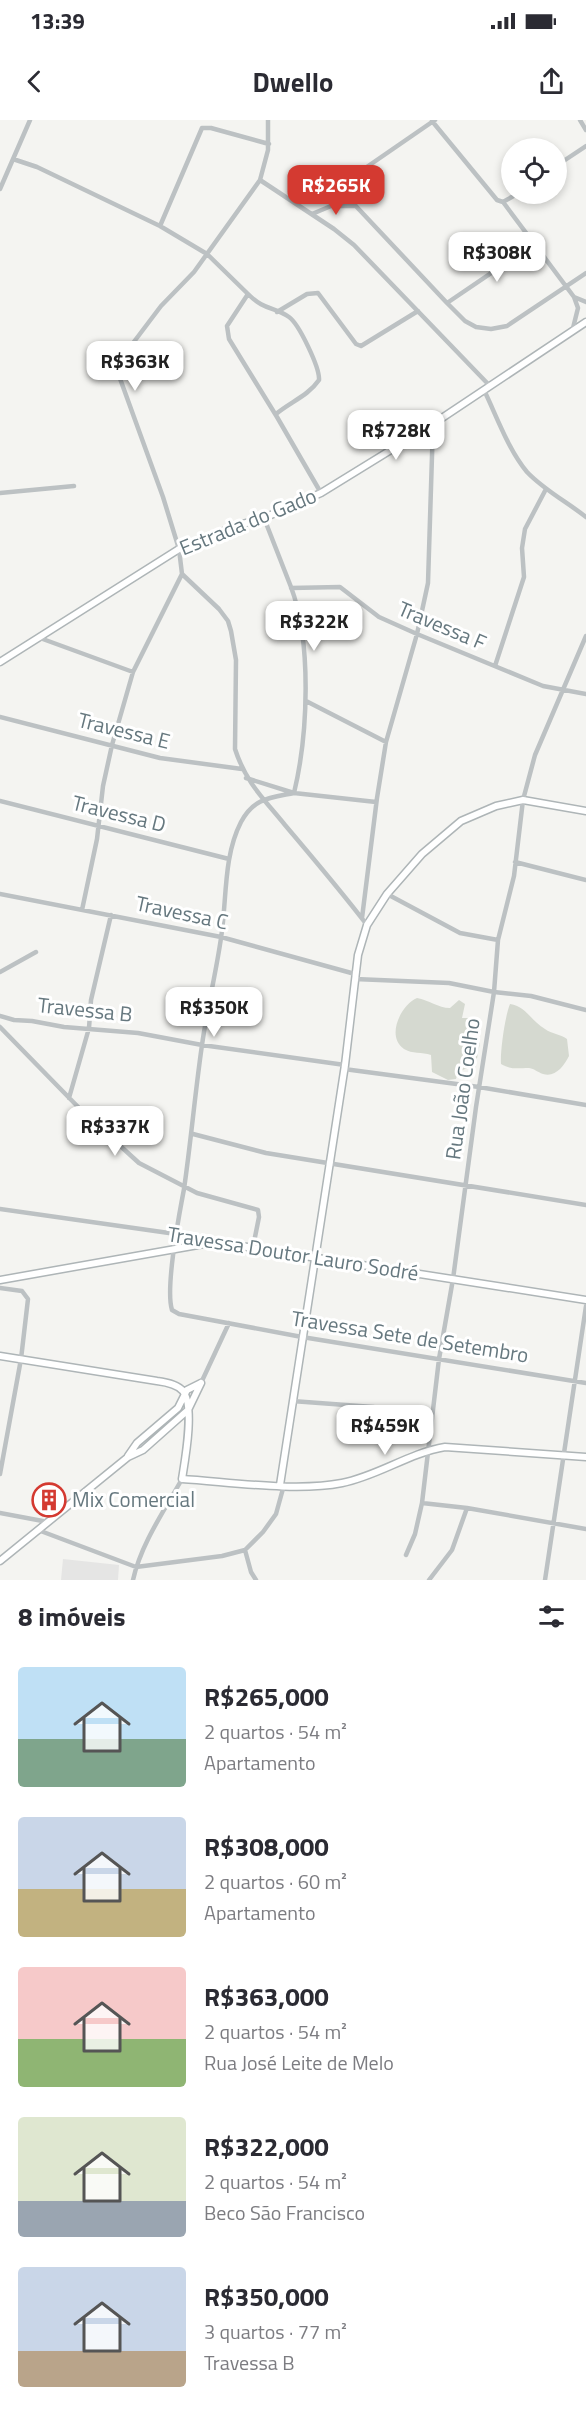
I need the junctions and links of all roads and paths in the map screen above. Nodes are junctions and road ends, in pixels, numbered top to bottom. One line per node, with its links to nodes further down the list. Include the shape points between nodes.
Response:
1 (30, 120): 8 (street)
2 (268, 120): 6 (street)
3 (580, 120): 5 (street)
4 (433, 121): 12 (street); 14 (street, via 343,184 343,191)
5 (586, 130)
6 (269, 144): 10 (street); 16 (street, via 202,128)
7 (586, 146): 9 (street)
8 (13, 159): 11 (street); 16 (street)
9 (567, 159)
10 (260, 180): 15 (street); 18 (street)
11 (0, 189)
12 (501, 201)
13 (504, 204): 17 (street)
14 (355, 206): 15 (street, via 331,206); 24 (street)
15 (312, 214): 25 (street, via 354,245)
16 (160, 226): 18 (street)
17 (534, 244): 20 (street); 24 (street)
18 (207, 254): 21 (street); 38 (street, via 161,306 119,364 121,386)
19 (586, 273): 20 (street)
20 (565, 286): 22 (street); 24 (street, via 515,322 498,328 483,329 470,324)
21 (248, 294): 26 (street, via 261,306); 30 (street, via 227,326 227,333)
22 (574, 297): 23 (street); 28 (street, via 578,308)
23 (586, 302)
24 (447, 303)
25 (418, 311): 26 (street, via 361,346 318,293 307,294); 29 (street)
26 (277, 312): 30 (street, via 292,319 320,377 307,394)
27 (586, 322): 28 (street, Estrada do Gado)
28 (572, 332): 29 (street, Estrada do Gado)
29 (487, 388): 31 (street, Estrada do Gado); 33 (street, via 517,457)
30 (276, 414): 35 (street)
31 (433, 424): 35 (street, Estrada do Gado); 41 (street, via 429,566)
32 (74, 486): 34 (street)
33 (546, 489): 36 (street); 45 (street, via 525,529 524,577)
34 (0, 493)
35 (321, 493): 37 (street, Estrada do Gado)
36 (586, 517)
37 (264, 518): 38 (street, Estrada do Gado); 40 (street)
38 (179, 549): 39 (street); 43 (street, Estrada do Gado)
39 (182, 574): 46 (street); 53 (street, via 228,621 236,660 235,749)
40 (291, 588): 41 (street, Travessa F, via 340,586 379,617); 49 (street)
41 (417, 634): 45 (street, Travessa F); 51 (street)
42 (586, 636): 47 (street, Rua João Coelho)
43 (40, 638): 44 (street, Estrada do Gado); 46 (street)
44 (0, 662)
45 (495, 666): 47 (street, Travessa F)
46 (133, 672): 52 (street)
47 (562, 690): 48 (street, Travessa F); 57 (street, Rua João Coelho, via 535,754)
48 (586, 694)
49 (306, 701): 51 (street); 55 (street)
50 (0, 717): 52 (street, Travessa E)
51 (386, 742): 59 (street)
52 (112, 745): 53 (street, Travessa E, via 160,758); 61 (street)
53 (242, 769): 54 (street)
54 (246, 778): 55 (street); 56 (street)
55 (294, 793): 56 (street); 59 (street)
56 (261, 799): 62 (street, via 242,820); 69 (street)
57 (523, 800): 60 (street); 63 (street, Rua João Coelho); 66 (street, via 455,825 422,854)
58 (0, 801): 61 (street, Travessa D)
59 (376, 802): 69 (street)
60 (586, 811)
61 (99, 825): 62 (street, Travessa D); 67 (street)
62 (229, 859): 71 (street)
63 (516, 862): 64 (street); 72 (street, Rua João Coelho)
64 (586, 880)
65 (0, 894): 67 (street, Travessa C)
66 (387, 894): 70 (street); 72 (street, via 460,933)
67 (82, 910): 68 (street, Travessa C)
68 (111, 915): 71 (street, Travessa C); 80 (street, via 91,1000)
69 (362, 918): 70 (street)
70 (367, 925): 75 (street)
71 (221, 937): 75 (street, Travessa C); 81 (street)
72 (498, 940): 76 (street, Rua João Coelho)
73 (36, 952): 74 (street)
74 (0, 972)
75 (355, 976): 76 (street, Travessa C, via 449,983); 82 (street)
76 (494, 992): 77 (street, Travessa C, via 531,996); 83 (street, Rua João Coelho)
77 (586, 1010)
78 (0, 1016): 80 (street, Travessa B)
79 (0, 1027): 84 (street)
80 (89, 1028): 81 (street, Travessa B); 84 (street)
81 (202, 1045): 82 (street, Travessa B); 86 (street)
82 (345, 1067): 83 (street, Travessa B); 87 (street)
83 (479, 1087): 85 (street, Travessa B); 88 (street, Rua João Coelho)
84 (69, 1098): 89 (street, via 132,1157)
85 (586, 1105)
86 (193, 1134): 87 (street, via 266,1153); 89 (street)
87 (331, 1163): 88 (street); 96 (street)
88 (466, 1186): 90 (street); 97 (street, Rua João Coelho)
89 (184, 1187): 92 (street); 94 (street, via 258,1210)
90 (586, 1205)
91 (0, 1209): 92 (street, Travessa Doutor Lauro Sodré)
92 (176, 1234): 93 (street, Travessa Doutor Lauro Sodré); 95 (street)
93 (214, 1242): 94 (street, Travessa Doutor Lauro Sodré); 95 (street)
94 (253, 1247): 96 (street, Travessa Doutor Lauro Sodré)
95 (174, 1249): 98 (street); 102 (street, Travessa Sete de Setembro, via 174,1312)
96 (316, 1258): 97 (street, Travessa Doutor Lauro Sodré); 103 (street)
97 (453, 1279): 100 (street, Travessa Doutor Lauro Sodré); 106 (street, Rua João Coelho)
98 (0, 1280)
99 (0, 1288): 105 (street, via 22,1291 28,1299)
100 (586, 1300)
101 (586, 1306): 107 (street)
102 (229, 1323): 103 (street, Travessa Sete de Setembro); 108 (street)
103 (302, 1337): 106 (street, Travessa Sete de Setembro); 111 (street)
104 (0, 1356): 105 (street)
105 (21, 1359): 110 (street, via 161,1382); 118 (street)
106 (439, 1359): 107 (street, Travessa Sete de Setembro); 113 (street, Rua João Coelho)
107 (576, 1381): 109 (street, Travessa Sete de Setembro); 115 (street)
108 (201, 1383): 110 (street); 112 (street)
109 (586, 1383)
110 (184, 1393): 112 (street); 116 (street, via 178,1408 137,1443)
111 (292, 1401): 113 (street); 120 (street)
112 (188, 1410): 116 (street, via 143,1450); 119 (street)
113 (432, 1416): 114 (street, Rua João Coelho)
114 (428, 1450): 115 (street, via 445,1447); 120 (street, via 343,1483); 121 (street, Rua João Coelho)
115 (565, 1455): 117 (street); 125 (street)
116 (128, 1457): 124 (street)
117 (586, 1457)
118 (0, 1474)
119 (182, 1479): 120 (street); 131 (street)
120 (282, 1485): 128 (street, via 276,1514)
121 (422, 1503): 122 (street); 129 (street, Rua João Coelho)
122 (467, 1508): 125 (street); 134 (street, via 452,1550)
123 (0, 1513): 124 (street)
124 (48, 1522): 127 (street)
125 (554, 1523): 126 (street); 135 (street)
126 (586, 1528)
127 (38, 1530): 130 (street); 131 (street)
128 (245, 1550): 131 (street); 133 (street)
129 (406, 1555)
130 (0, 1561)
131 (136, 1567): 132 (street)
132 (133, 1580)
133 (256, 1580)
134 (429, 1580)
135 (545, 1580)

